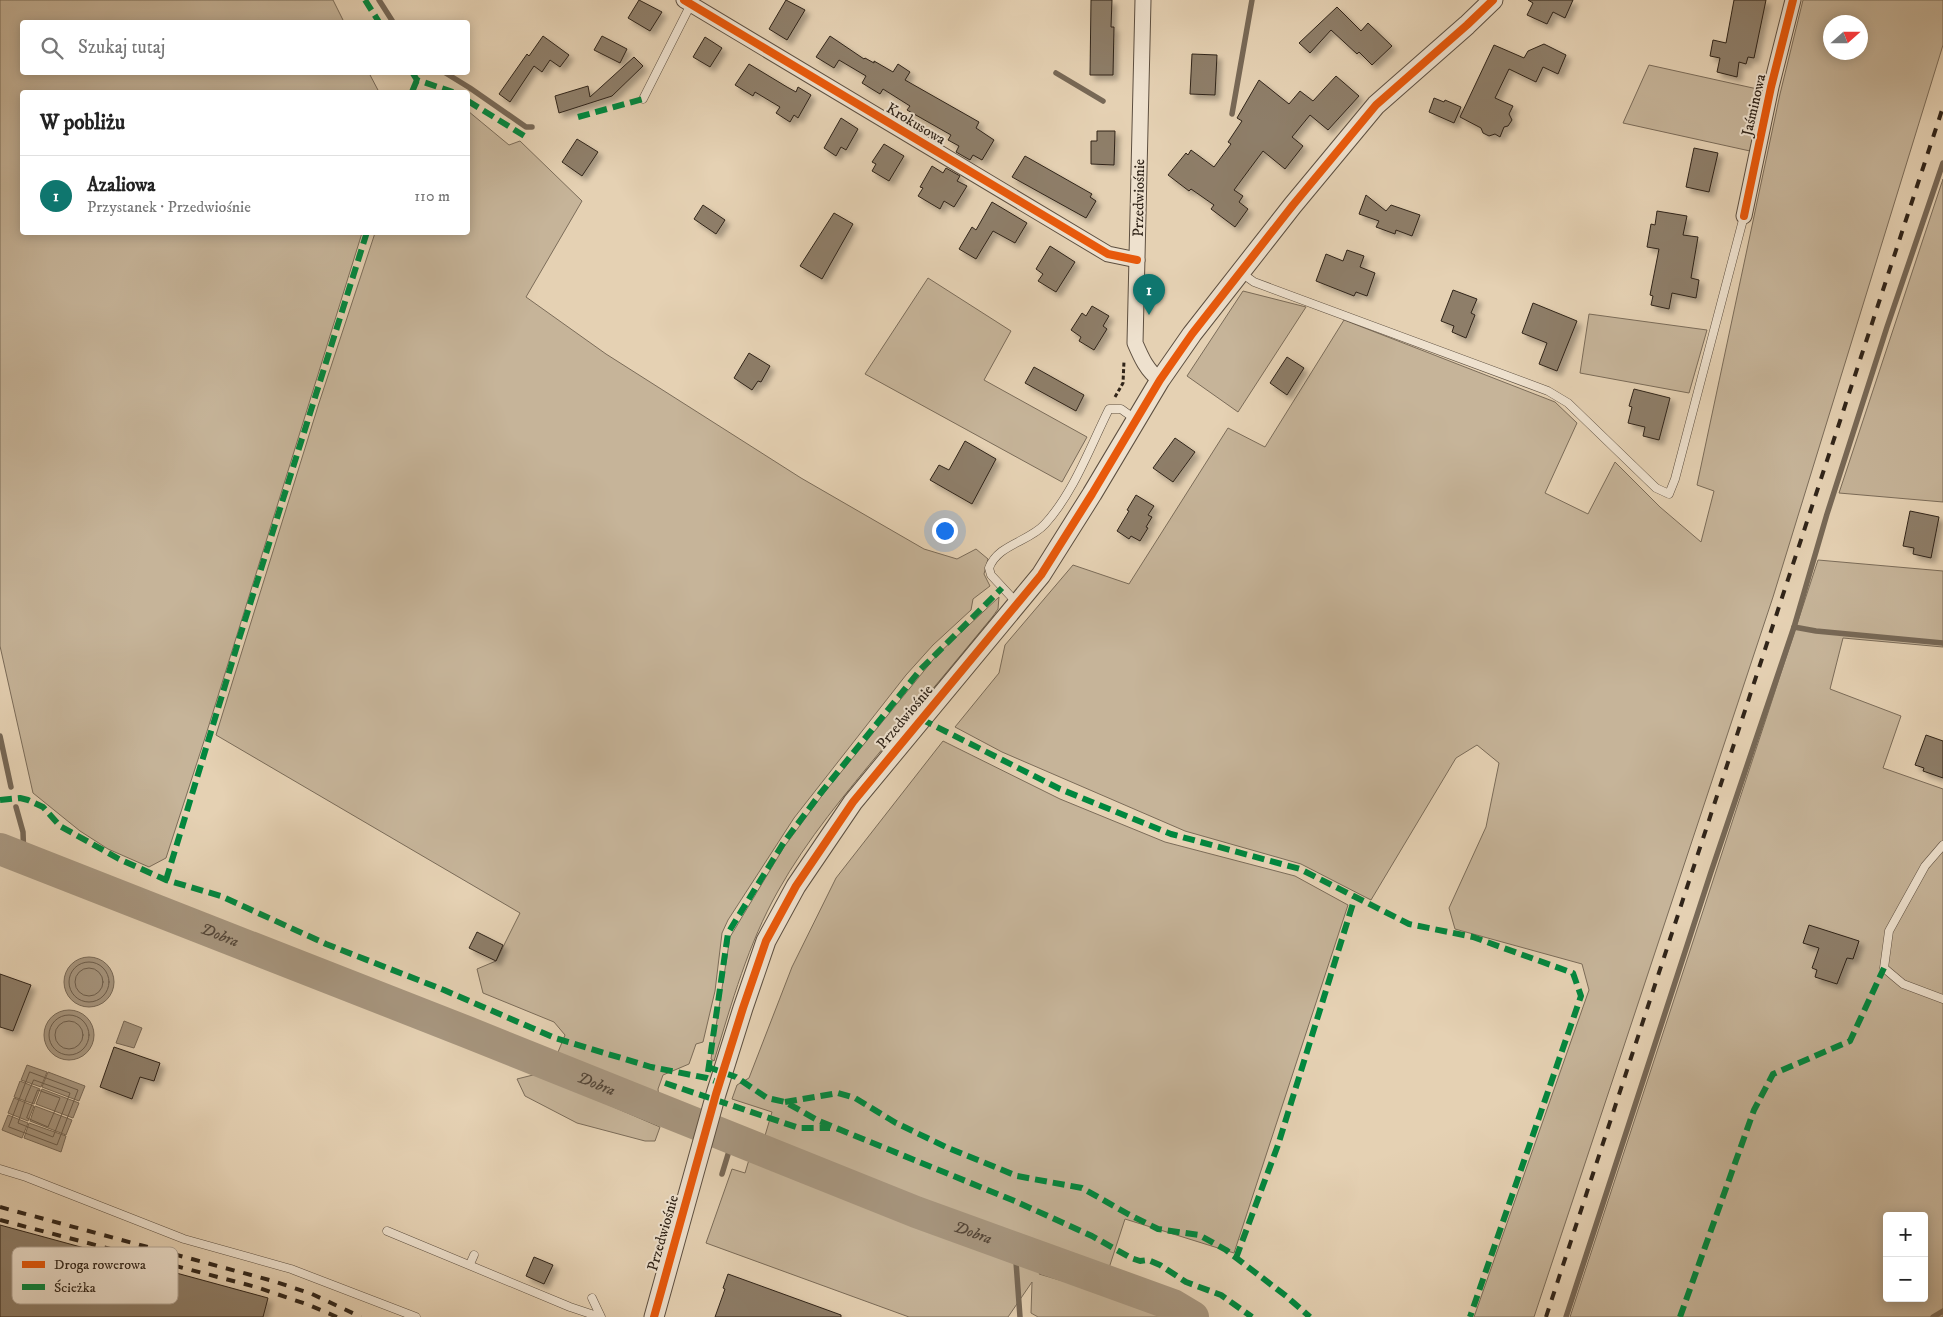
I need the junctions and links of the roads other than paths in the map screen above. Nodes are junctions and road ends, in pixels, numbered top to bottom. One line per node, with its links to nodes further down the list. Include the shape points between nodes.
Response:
1 (1143, 0): 7 (street, Przedwiośnie)
2 (1493, 0): 8 (street, via 1376,105 1332,155)
3 (1794, 0): 6 (street, Jaśminowa, via 1771,87)
4 (688, 2): 5 (lane); 7 (street, Krokusowa, via 1108,254)
5 (643, 99)
6 (1744, 216): 8 (lane, Jaśminowa, via 1676,479 1669,494 1656,488 1568,404 1548,391 1254,282)
7 (1138, 260): 9 (street, Przedwiośnie, via 1136,343 1153,376)
8 (1240, 272): 9 (street)
9 (1160, 380): 10 (street, Przedwiośnie)
10 (1136, 419): 11 (street, Przedwiośnie, via 1054,556); 11 (lane, via 1121,409 1109,409 1077,474 1050,518 1034,534 1000,552 992,560 991,575)
11 (1018, 603): 23 (street, Przedwiośnie, via 853,802 796,886 766,941 716,1094)
12 (1943, 845): 13 (lane, via 1925,866 1889,931 1884,968 1903,984)
13 (1943, 999)
14 (0, 1169): 21 (lane, via 26,1176 184,1239 291,1268)
15 (387, 1230): 17 (lane)
16 (419, 1232): 17 (lane)
17 (416, 1242): 19 (lane)
18 (474, 1255): 19 (lane)
19 (470, 1264): 22 (lane)
20 (592, 1298): 22 (lane)
21 (416, 1317)
22 (600, 1317)
23 (654, 1317)

